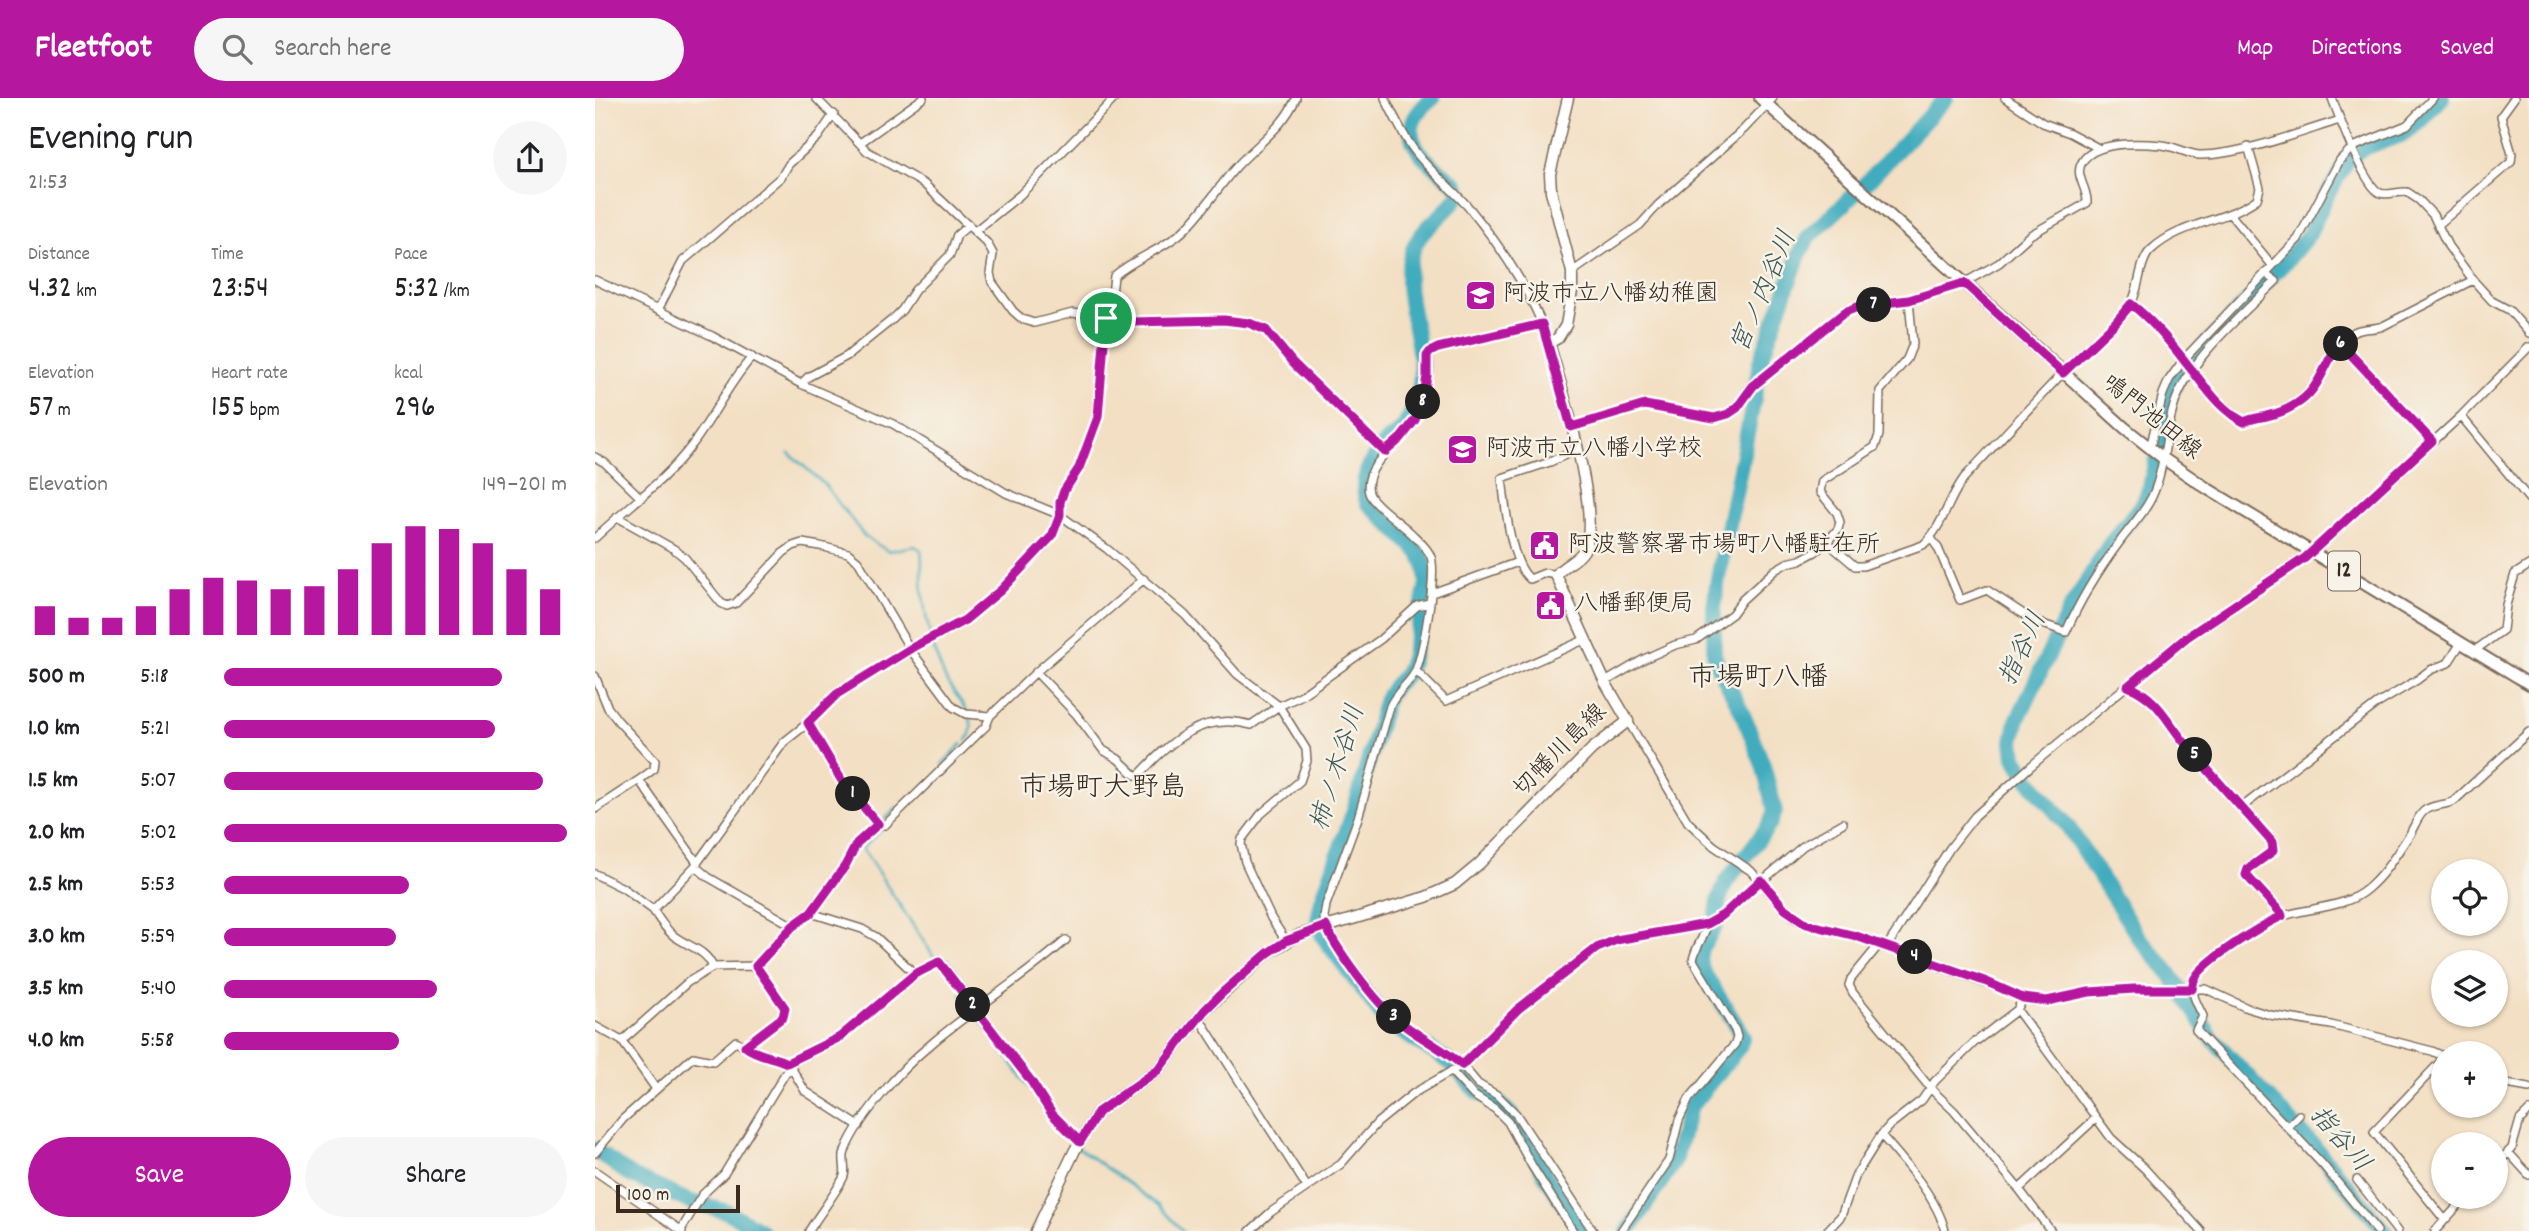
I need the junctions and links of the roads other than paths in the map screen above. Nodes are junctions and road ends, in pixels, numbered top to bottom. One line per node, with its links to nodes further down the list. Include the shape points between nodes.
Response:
1 (816, 98): 12 (street)
2 (923, 98): 14 (street)
3 (1115, 98): 20 (street, via 1020,195)
4 (1296, 98): 30 (street, via 1283,122 1238,165 1182,232 1114,276)
5 (1385, 98): 31 (street, via 1414,150 1501,249)
6 (1568, 98): 22 (main road, via 1551,191)
7 (2005, 98): 16 (street)
8 (2332, 98): 13 (street)
9 (2433, 98): 17 (street, via 2399,130)
10 (2514, 98): 19 (street, via 2501,116 2511,162)
11 (1766, 100): 22 (street, via 1744,129 1640,225); 26 (main road, 鳴門池田線 / 12)
12 (834, 114): 14 (street); 29 (street, via 781,177 683,261)
13 (2340, 120): 15 (street); 17 (street)
14 (860, 144): 20 (street, via 924,184)
15 (2248, 146): 16 (street, via 2196,155 2164,145); 18 (street, via 2260,188 2257,199)
16 (2098, 148): 26 (street, via 2080,167 2087,203 2030,235 1999,263)
17 (2353, 148): 19 (street, via 2376,191 2407,192); 21 (street, via 2340,160 2298,239)
18 (2230, 214): 21 (street); 28 (street, via 2185,229 2152,249 2144,258)
19 (2438, 225): 25 (street)
20 (972, 228): 30 (street, via 993,254 992,282 1023,319 1034,323 1073,313); 39 (street, via 957,235 950,254 893,319 847,356)
21 (2272, 265): 23 (street)
22 (1572, 272): 33 (main road, via 1566,325)
23 (2269, 276): 37 (street); 37 (street, via 2276,281)
24 (595, 280): 29 (street)
25 (2473, 280): 32 (street); 34 (street, via 2383,326 2352,333)
26 (1964, 283): 27 (street); 38 (main road, 鳴門池田線 / 12)
27 (1909, 300): 41 (street, via 1845,312 1753,386 1728,414 1714,418 1645,405); 53 (street, via 1913,344 1907,359 1880,391 1875,447 1822,481 1820,492 1840,522)
28 (2131, 304): 37 (street); 38 (street)
29 (659, 310): 36 (street)
30 (1106, 318): 44 (street, via 1130,322 1224,320 1266,330 1293,363); 49 (street, via 1098,417 1079,468 1064,491)
31 (1542, 324): 33 (street); 44 (street, via 1430,352 1423,401 1415,420)
32 (2529, 333)
33 (1549, 343): 41 (main road)
34 (2340, 343): 37 (street, via 2310,393 2273,415 2244,422 2215,400); 42 (street)
35 (2529, 347): 40 (street)
36 (752, 357): 39 (street); 47 (street, via 691,447)
37 (2188, 365): 45 (street); 45 (street, via 2169,380 2163,394)
38 (2063, 373): 45 (main road, 鳴門池田線 / 12); 52 (street, via 1964,478)
39 (801, 384): 49 (street, via 893,424 1006,494)
40 (2461, 416): 42 (street); 48 (street)
41 (1571, 427): 43 (main road)
42 (2432, 441): 54 (street)
43 (1578, 449): 55 (street, via 1502,478); 57 (main road, via 1588,536 1584,551)
44 (1385, 452): 59 (street, via 1372,474 1369,493 1431,556)
45 (2157, 454): 52 (street, via 2155,492 2104,565 2066,632 2034,621 1986,590 1960,600); 54 (main road, 鳴門池田線 / 12)
46 (595, 457): 47 (street)
47 (641, 498): 50 (street)
48 (2529, 499)
49 (1060, 515): 58 (street); 63 (street, via 1043,548 1001,590 965,620)
50 (617, 517): 51 (street); 63 (street, via 674,549 727,606 736,603 793,546 802,543 848,553 859,561)
51 (595, 538)
52 (1931, 538): 53 (street, via 1863,566 1855,566)
53 (1828, 542): 68 (street, via 1775,570 1732,614 1696,640 1644,659)
54 (2313, 552): 62 (main road, 鳴門池田線 / 12); 70 (street, via 2187,637)
55 (1518, 562): 57 (street, via 1530,579 1545,573); 59 (street)
56 (2529, 565): 64 (street, via 2515,574 2503,630)
57 (1556, 575): 61 (main road, 切幡川島線)
58 (1144, 579): 66 (street); 71 (street, via 1185,615 1237,674)
59 (1432, 593): 60 (street)
60 (1425, 604): 65 (street); 71 (street, via 1301,695)
61 (1584, 640): 65 (street, via 1447,701); 68 (main road, 切幡川島線)
62 (2461, 643): 64 (main road, 鳴門池田線 / 12); 77 (street, via 2448,663 2377,704)
63 (910, 649): 72 (street, via 953,707); 74 (street, via 837,694)
64 (2474, 651): 69 (main road, 鳴門池田線 / 12)
65 (1416, 671): 89 (street, via 1390,706)
66 (1036, 672): 71 (street, via 1103,750 1135,775 1187,731 1221,722 1251,725); 72 (street)
67 (595, 676): 76 (street, via 608,708 655,761 654,769)
68 (1605, 682): 73 (main road, 切幡川島線)
69 (2529, 684)
70 (2128, 686): 77 (street, via 2154,701 2183,742); 92 (street, via 1975,816)
71 (1279, 706): 91 (street, via 1306,750 1303,775 1261,814 1241,844 1245,862)
72 (990, 716): 80 (street, via 986,726)
73 (1628, 721): 83 (street, via 1688,822); 89 (main road, 切幡川島線, via 1592,749 1463,878 1436,893)
74 (808, 723): 80 (street, via 842,781); 81 (street, via 774,752)
75 (2529, 732): 86 (street, via 2454,801 2424,811 2394,859 2367,890 2315,910)
76 (639, 780): 78 (street); 81 (street)
77 (2242, 807): 86 (street, via 2272,842 2273,851 2246,875)
78 (595, 808)
79 (1843, 823): 83 (street, via 1803,846)
80 (882, 824): 85 (street, via 857,843)
81 (696, 863): 84 (street); 88 (street, via 708,877)
82 (595, 874): 84 (street)
83 (1761, 880): 87 (street); 92 (street, via 1796,919)
84 (653, 910): 94 (street, via 666,929 709,957)
85 (811, 913): 88 (street); 95 (street, via 876,937)
86 (2282, 916): 96 (street, via 2205,967)
87 (1709, 922): 106 (street, via 1597,948 1518,1009); 135 (street, via 1693,960 1737,1037 1689,1099 1669,1160)
88 (793, 926): 93 (street)
89 (1322, 927): 91 (main road, 切幡川島線); 106 (street, via 1393,1017 1445,1050)
90 (1066, 940): 99 (street)
91 (1286, 941): 100 (main road, 切幡川島線)
92 (1882, 946): 97 (street); 111 (street, via 1849,985)
93 (756, 966): 94 (street); 103 (street, via 785,1008 783,1017)
94 (713, 967): 102 (street, via 688,982)
95 (915, 974): 99 (street, via 937,962); 105 (street, via 840,1037)
96 (2189, 988): 97 (street, via 2089,992 2047,1001); 104 (street, via 2206,989 2270,1015); 116 (street, via 2202,1017 2196,1030)
97 (2023, 998): 98 (street)
98 (2017, 1010): 111 (street, via 1967,1050); 114 (street)
99 (975, 1011): 115 (street, via 903,1069); 118 (street)
100 (1199, 1018): 118 (main road, 切幡川島線, via 1158,1070 1098,1112); 124 (street)
101 (595, 1026): 102 (street)
102 (622, 1041): 109 (street)
103 (745, 1046): 105 (street); 109 (street, via 736,1041 713,1061 693,1057)
104 (2431, 1051)
105 (790, 1066): 115 (street, via 805,1091); 129 (street, via 724,1174 697,1203)
106 (1456, 1068): 124 (street, via 1414,1093 1377,1123 1341,1164); 133 (street, via 1473,1096 1508,1122); 134 (street, via 1497,1095 1516,1114)
107 (2431, 1071): 127 (street, via 2374,1132)
108 (2508, 1084): 110 (street)
109 (656, 1088): 119 (street)
110 (2529, 1088)
111 (1931, 1089): 117 (street); 125 (street)
112 (2529, 1111): 120 (street, via 2520,1120)
113 (2298, 1116): 116 (street)
114 (2095, 1119): 125 (street); 128 (street)
115 (859, 1126): 130 (street, via 844,1156 844,1176)
116 (2288, 1126): 141 (street)
117 (1881, 1135): 136 (street, via 1856,1175 1841,1216); 137 (street, via 1910,1167 1943,1220)
118 (1078, 1145): 131 (main road, 切幡川島線)
119 (596, 1151)
120 (2509, 1153): 122 (street)
121 (595, 1171): 129 (street)
122 (2529, 1175)
123 (2357, 1180): 142 (street)
124 (1307, 1187): 132 (street)
125 (2019, 1189): 138 (street)
126 (2454, 1209): 127 (street)
127 (2444, 1219): 143 (street)
128 (2194, 1223): 139 (street); 140 (street)
129 (682, 1231)
130 (809, 1231)
131 (1036, 1231)
132 (1250, 1231)
133 (1573, 1231)
134 (1593, 1231)
135 (1621, 1231)
136 (1827, 1231)
137 (1945, 1231)
138 (2051, 1231)
139 (2187, 1231)
140 (2201, 1231)
141 (2377, 1231)
142 (2397, 1231)
143 (2435, 1231)

